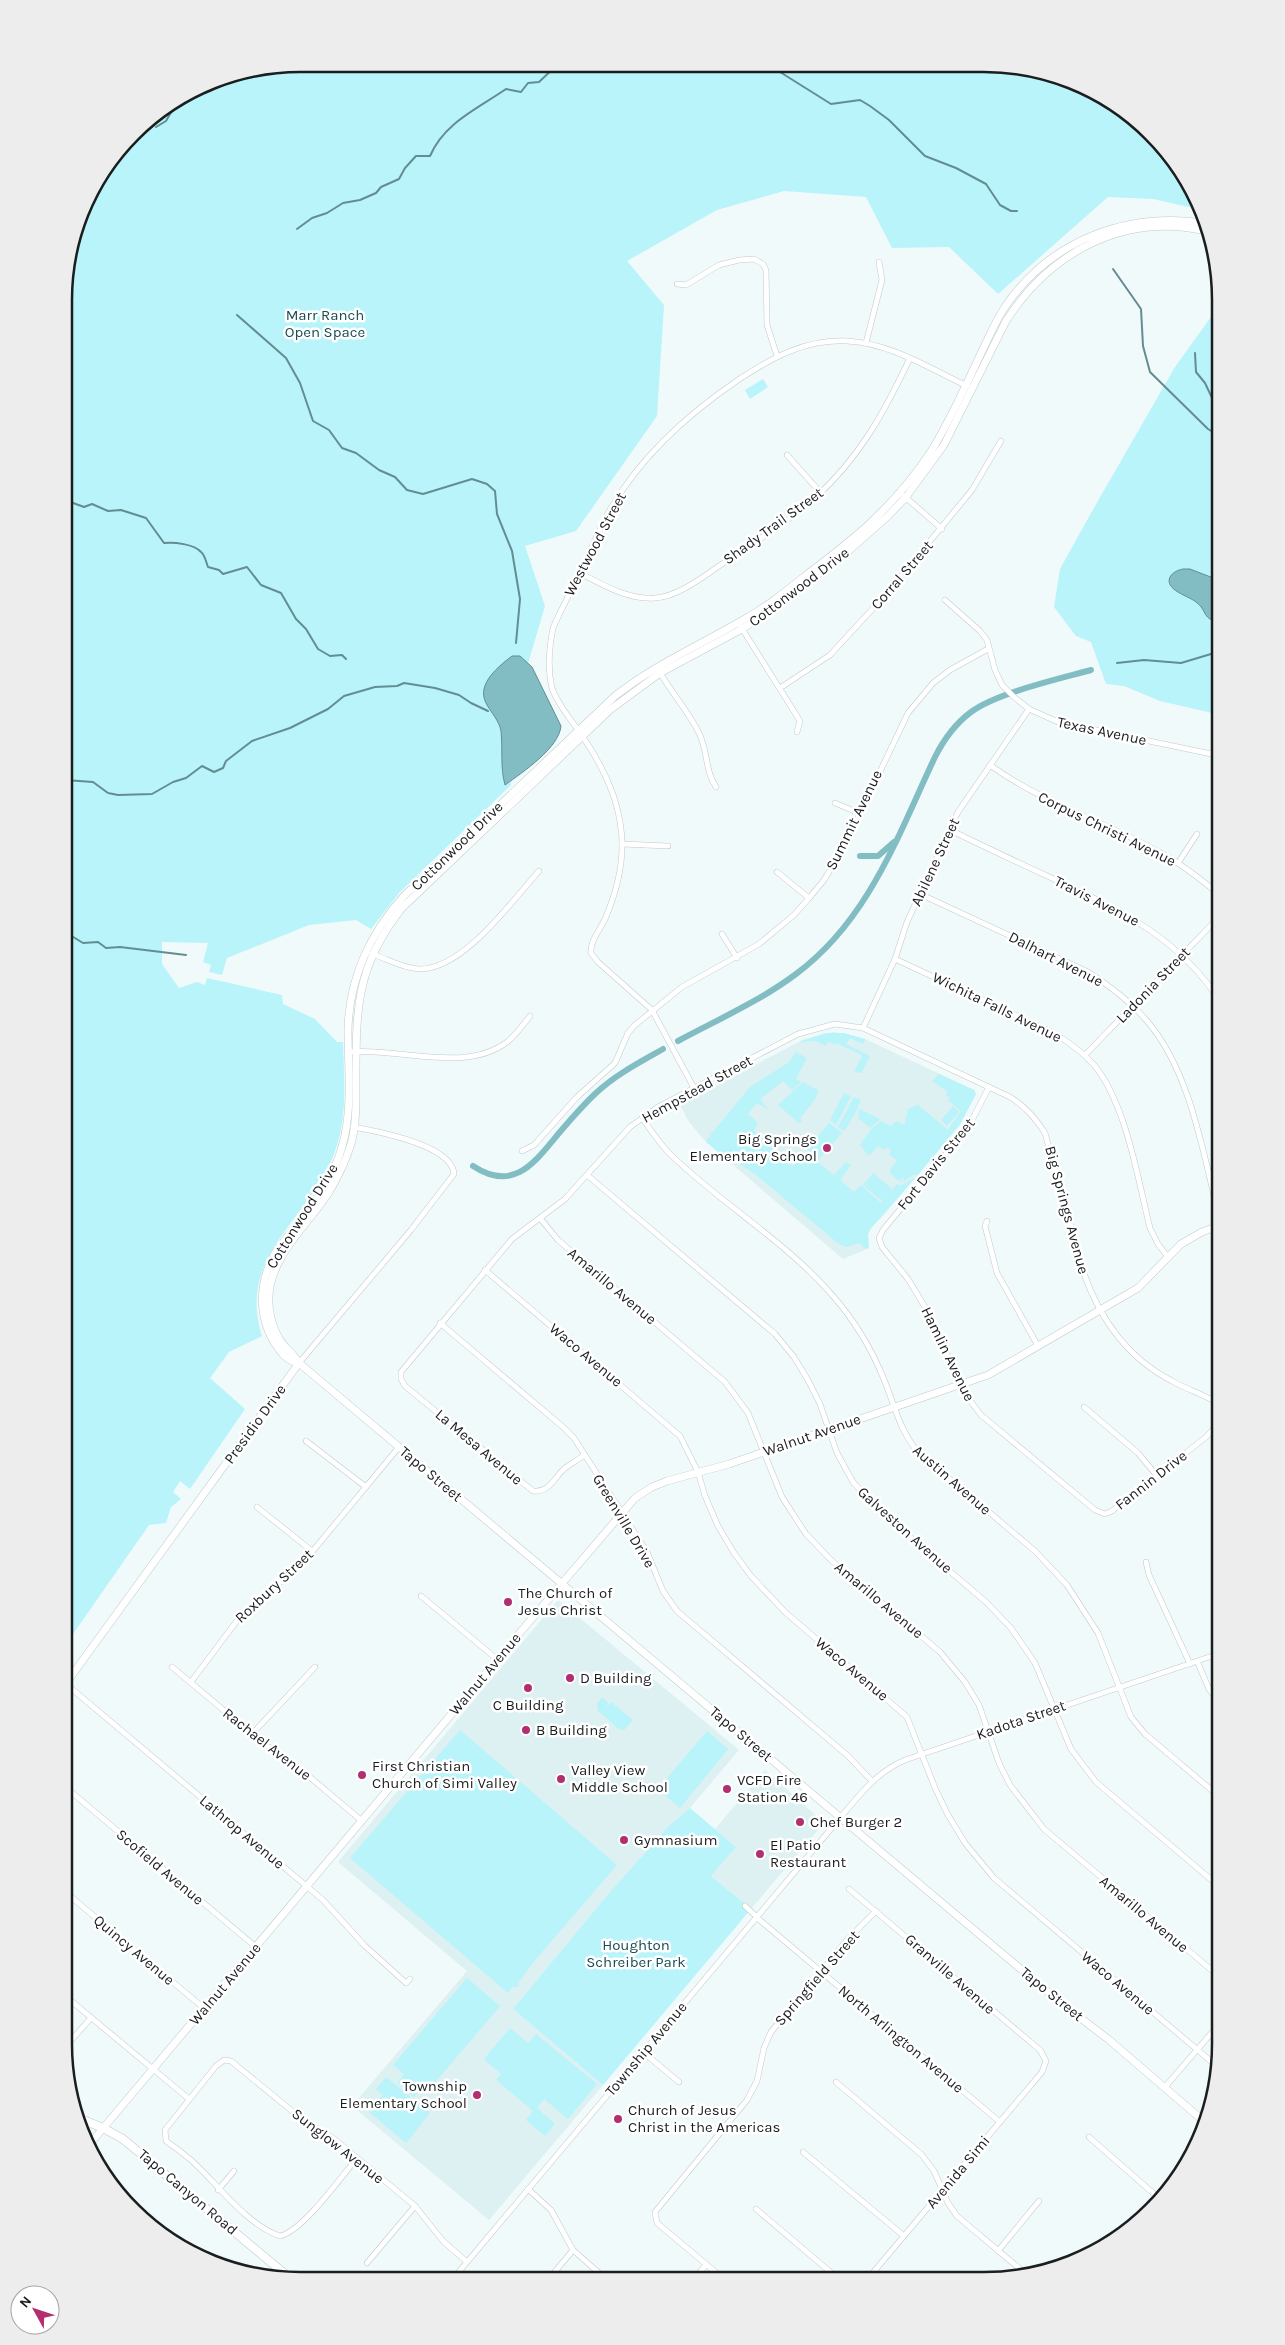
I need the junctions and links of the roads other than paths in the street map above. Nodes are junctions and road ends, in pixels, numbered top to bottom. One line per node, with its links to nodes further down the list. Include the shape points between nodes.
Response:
1 (1199, 223): 8 (street, Cottonwood Drive, via 1137,222 1101,231 1060,252 1034,273 1005,306)
2 (1201, 230): 8 (street, Cottonwood Drive, via 1178,226 1137,229 1097,240 1061,260 1017,304)
3 (879, 262): 5 (street, via 882,280)
4 (677, 284): 6 (street, via 686,285 725,263 754,259 763,264 767,274 767,325)
5 (866, 343): 6 (street, Westwood Street, via 826,342 806,345); 7 (street, Westwood Street)
6 (777, 356): 14 (street, Westwood Street, via 706,403 657,447 610,509)
7 (910, 358): 8 (street, Westwood Street); 11 (street, Shady Trail Street, via 889,403 863,445)
8 (969, 387): 12 (street, Cottonwood Drive, via 944,445)
9 (1000, 440): 13 (street, Corral Street, via 972,490)
10 (787, 455): 11 (street)
11 (820, 492): 14 (street, Shady Trail Street, via 718,566 667,596 647,598 628,595)
12 (903, 495): 13 (street); 16 (street, Cottonwood Drive, via 888,516 846,553 770,611)
13 (942, 529): 19 (street, Corral Street, via 841,645 818,665)
14 (580, 573): 22 (street, Westwood Street, via 553,628 548,668 553,690)
15 (945, 600): 17 (street, Texas Avenue, via 980,630 987,640)
16 (740, 626): 18 (street, Cottonwood Drive); 19 (street)
17 (988, 649): 20 (street, Texas Avenue, via 1002,685); 27 (street, Summit Avenue, via 950,670 916,701 900,726)
18 (659, 670): 22 (street, Cottonwood Drive); 25 (street, via 698,731 710,777)
19 (780, 688): 21 (street, via 800,721)
20 (1029, 709): 23 (street, Texas Avenue, via 1058,722); 24 (street, Abilene Street)
21 (796, 732)
22 (580, 734): 30 (street, Westwood Street, via 609,782); 40 (street, Cottonwood Drive, via 402,908)
23 (1212, 754)
24 (990, 766): 28 (street, Abilene Street, via 964,801); 32 (street, Corpus Christi Avenue, via 1021,786 1143,843)
25 (716, 787)
26 (835, 804): 27 (street)
27 (859, 814): 37 (street, Summit Avenue, via 834,864)
28 (950, 830): 36 (street, Abilene Street); 41 (street, Travis Avenue, via 1119,910 1150,929)
29 (1197, 834): 32 (street)
30 (622, 844): 31 (street); 46 (street, Westwood Street, via 614,892 592,942 592,953)
31 (668, 846)
32 (1178, 863): 35 (street, Corpus Christi Avenue)
33 (538, 871): 40 (street, via 470,947 443,965 420,969 406,967)
34 (777, 872): 37 (street)
35 (1212, 889)
36 (920, 894): 43 (street, Abilene Street); 45 (street, Dalhart Avenue, via 1088,972)
37 (809, 898): 42 (street, Summit Avenue, via 777,930)
38 (1212, 924): 41 (street, Ladonia Street)
39 (722, 934): 42 (street)
40 (369, 953): 49 (street, Cottonwood Drive, via 358,997)
41 (1182, 955): 44 (street, Travis Avenue); 45 (street, Ladonia Street)
42 (738, 958): 46 (street, Summit Avenue, via 682,987)
43 (895, 959): 48 (street, Abilene Street); 50 (street, Wichita Falls Avenue, via 1052,1032)
44 (1212, 990)
45 (1133, 1006): 50 (street, Ladonia Street); 57 (street, Dalhart Avenue, via 1161,1039 1181,1077)
46 (652, 1010): 52 (street); 55 (street, Summit Avenue, via 631,1029 611,1067 577,1097 534,1145)
47 (530, 1016): 49 (street, via 505,1044 474,1056)
48 (863, 1028): 51 (street, Big Springs Avenue); 52 (street, Hempstead Street, via 835,1024 808,1029)
49 (352, 1051): 54 (street, Cottonwood Drive)
50 (1085, 1056): 62 (street, Wichita Falls Avenue, via 1103,1076 1116,1101 1150,1228)
51 (989, 1087): 61 (street, Fort Davis Street, via 969,1126 883,1230); 64 (street, Big Springs Avenue, via 1023,1105 1045,1133 1082,1271)
52 (694, 1088): 53 (street, Hempstead Street)
53 (642, 1118): 56 (street, Hempstead Street, via 618,1138); 72 (street, Austin Avenue, via 670,1154 807,1270 833,1296 869,1347)
54 (351, 1127): 67 (street, Cottonwood Drive, via 351,1143 336,1180 277,1263 272,1277 269,1296 274,1325 279,1339); 67 (street, Presidio Drive, via 408,1139 446,1158 454,1169 452,1178)
55 (522, 1151)
56 (587, 1175): 58 (street, Hempstead Street, via 565,1199); 73 (street, Galveston Avenue, via 775,1334 808,1380)
57 (1212, 1192)
58 (540, 1218): 63 (street, Hempstead Street, via 512,1239); 77 (street, Amarillo Avenue, via 558,1240 725,1382 748,1412)
59 (987, 1221): 66 (street, via 985,1226 997,1273)
60 (1212, 1229): 62 (street, Walnut Avenue, via 1191,1237)
61 (880, 1239): 69 (street, Hamlin Avenue, via 928,1312)
62 (1168, 1257): 64 (street, Walnut Avenue, via 1138,1288)
63 (485, 1270): 65 (street, Hempstead Street); 79 (street, Waco Avenue, via 671,1427 686,1446)
64 (1100, 1311): 66 (street, Walnut Avenue); 70 (street, Big Springs Avenue, via 1121,1341 1148,1365)
65 (440, 1323): 68 (street, Hempstead Street, via 403,1368); 78 (street, Greenville Drive, via 563,1427)
66 (1038, 1346): 69 (street, Walnut Avenue, via 988,1375)
67 (299, 1363): 76 (street, Tapo Street); 95 (street, Presidio Drive)
68 (401, 1380): 78 (street, La Mesa Avenue, via 533,1491 547,1489 565,1468)
69 (961, 1385): 72 (street, Walnut Avenue); 84 (street, Hamlin Avenue, via 981,1415)
70 (1212, 1401)
71 (1084, 1407): 80 (street, via 1138,1453)
72 (894, 1408): 73 (street, Walnut Avenue); 97 (street, Austin Avenue, via 904,1433 918,1452 1035,1551 1067,1585 1098,1632)
73 (828, 1430): 77 (street, Walnut Avenue); 100 (street, Galveston Avenue, via 844,1467 866,1498 986,1602 1011,1628 1035,1663)
74 (1212, 1431): 80 (street, Fannin Drive)
75 (306, 1440): 81 (street)
76 (400, 1447): 81 (street, Roxbury Street); 87 (street, Tapo Street)
77 (764, 1452): 79 (street, Walnut Avenue); 101 (street, Amarillo Avenue, via 782,1497 806,1534 940,1652 979,1705)
78 (584, 1455): 83 (street, Greenville Drive)
79 (698, 1472): 83 (street, Walnut Avenue, via 652,1487); 103 (street, Waco Avenue, via 718,1526 751,1576 785,1612 901,1710)
80 (1157, 1476): 84 (street, Fannin Drive, via 1112,1511)
81 (366, 1487): 85 (street, Roxbury Street)
82 (257, 1507): 85 (street)
83 (621, 1513): 87 (street, Walnut Avenue); 104 (street, Greenville Drive, via 677,1611 847,1755)
84 (1100, 1513)
85 (312, 1551): 96 (street, Roxbury Street, via 293,1572 242,1614)
86 (1146, 1562): 92 (street)
87 (562, 1583): 90 (street, Walnut Avenue); 107 (street, Tapo Street)
88 (421, 1596): 90 (street)
89 (1212, 1656): 91 (street, Kadota Street)
90 (498, 1660): 108 (street, Walnut Avenue)
91 (1197, 1662): 92 (street, Kadota Street); 99 (street)
92 (1190, 1664): 97 (street, Kadota Street)
93 (172, 1667): 96 (street, Rachael Avenue)
94 (315, 1667): 102 (street)
95 (72, 1675)
96 (191, 1682): 102 (street, Rachael Avenue)
97 (1119, 1688): 100 (street, Kadota Street); 105 (street, Austin Avenue, via 1131,1716 1145,1734)
98 (72, 1691): 110 (street, Lathrop Avenue)
99 (1212, 1694)
100 (1053, 1709): 101 (street, Kadota Street); 109 (street, Galveston Avenue, via 1071,1749 1096,1782)
101 (988, 1732): 103 (street, Kadota Street); 117 (street, Amarillo Avenue, via 1010,1785 1044,1829)
102 (252, 1734): 108 (street, Rachael Avenue, via 293,1763)
103 (922, 1754): 104 (street, Kadota Street, via 894,1765); 125 (street, Waco Avenue, via 948,1815 965,1843 994,1878)
104 (872, 1781): 107 (street, Kadota Street)
105 (1212, 1790)
106 (72, 1793): 116 (street, Scofield Avenue)
107 (840, 1818): 115 (street, Township Avenue); 132 (street, Tapo Street)
108 (362, 1821): 110 (street, Walnut Avenue)
109 (1212, 1880)
110 (307, 1886): 116 (street, Walnut Avenue); 119 (street, Lathrop Avenue, via 336,1912 384,1965 406,1983)
111 (849, 1889): 114 (street, Granville Avenue)
112 (72, 1898): 121 (street, Quincy Avenue)
113 (745, 1906): 115 (street, North Arlington Avenue)
114 (876, 1911): 118 (street, Springfield Street); 127 (street, Granville Avenue, via 1040,2050)
115 (757, 1917): 118 (street, North Arlington Avenue); 126 (street, Township Avenue)
116 (256, 1947): 121 (street, Walnut Avenue)
117 (1212, 1970)
118 (820, 1971): 136 (street, North Arlington Avenue); 155 (street, Springfield Street, via 771,2032 757,2081 747,2100 655,2212 657,2223)
119 (410, 1979)
120 (72, 2002): 122 (street)
121 (205, 2009): 129 (street, Walnut Avenue)
122 (91, 2018): 124 (street); 129 (street)
123 (1212, 2032): 125 (street)
124 (72, 2039)
125 (1197, 2050): 128 (street, Waco Avenue); 132 (street)
126 (643, 2052): 130 (street); 143 (street, Township Avenue)
127 (1046, 2061): 136 (street, Avenida Simi, via 1042,2072)
128 (1212, 2062)
129 (153, 2070): 133 (street); 137 (street, Walnut Avenue)
130 (679, 2082)
131 (836, 2082): 145 (street, via 922,2155 934,2171)
132 (1165, 2088): 134 (street, Tapo Street)
133 (188, 2099): 141 (street, Sunglow Avenue, via 224,2060 237,2064 303,2120 333,2138); 144 (street, via 168,2125 164,2136)
134 (1200, 2118)
135 (86, 2121): 137 (main road, Tapo Canyon Road)
136 (1000, 2122): 145 (street, Avenida Simi)
137 (104, 2128): 139 (street, Walnut Avenue); 157 (main road, Tapo Canyon Road, via 123,2139)
138 (1089, 2137): 146 (street)
139 (94, 2140)
140 (803, 2152): 150 (street)
141 (357, 2158): 144 (street, via 308,2216 284,2235 275,2234); 148 (street, Sunglow Avenue)
142 (234, 2171): 144 (street)
143 (528, 2189): 151 (street, via 551,2210); 153 (street, Township Avenue)
144 (218, 2190)
145 (942, 2191): 150 (street, Avenida Simi); 152 (street, via 957,2216)
146 (1156, 2195)
147 (1039, 2201): 152 (street)
148 (415, 2206): 153 (street, Sunglow Avenue, via 443,2241); 154 (street)
149 (756, 2209): 163 (street)
150 (904, 2236): 164 (street, Avenida Simi)
151 (573, 2250): 159 (street); 160 (street)
152 (998, 2250): 156 (street)
153 (467, 2262): 158 (street, Township Avenue)
154 (367, 2263)
155 (706, 2265): 161 (street); 162 (street, Springfield Street)
156 (1021, 2270)
157 (283, 2272)
158 (459, 2272)
159 (555, 2272)
160 (598, 2272)
161 (700, 2272)
162 (714, 2272)
163 (830, 2272)
164 (874, 2272)

